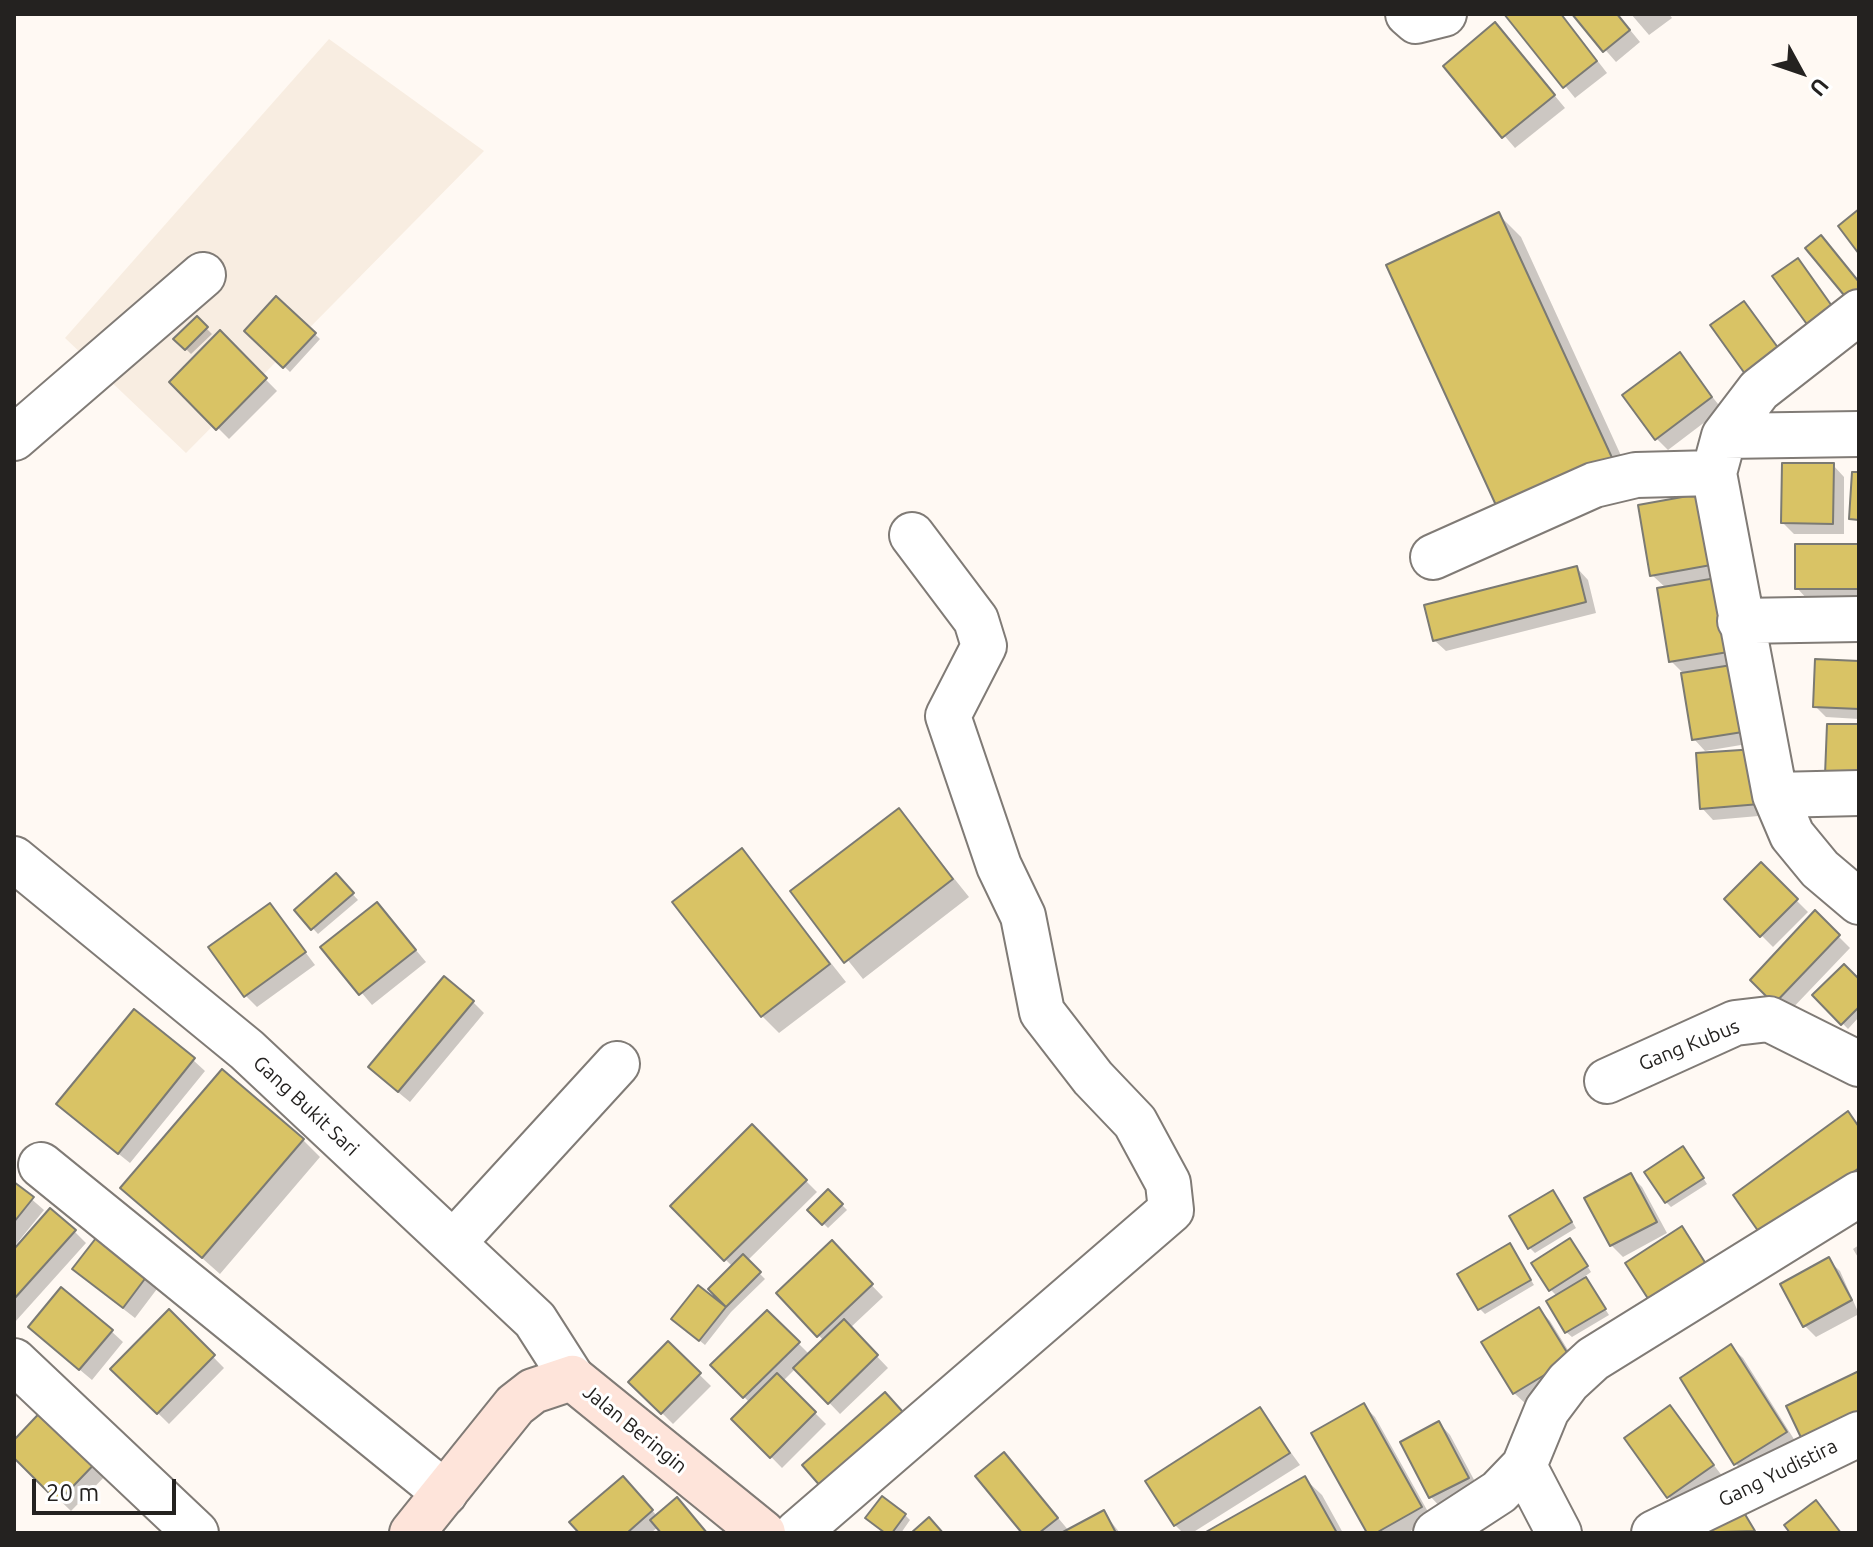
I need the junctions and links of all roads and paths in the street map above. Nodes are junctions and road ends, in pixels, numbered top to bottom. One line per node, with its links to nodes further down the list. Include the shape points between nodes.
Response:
1 (203, 275): 4 (street)
2 (1859, 312): 5 (street, via 1759,390)
3 (1859, 434): 5 (street)
4 (14, 438)
5 (1719, 455): 7 (street, via 1594,485); 9 (street)
6 (912, 535): 28 (street, via 976,620 984,646 948,716 999,866 1023,916 1042,1012 1135,1122 1168,1183 1171,1210)
7 (1433, 557)
8 (1859, 619): 9 (street)
9 (1740, 621): 11 (street)
10 (1859, 793): 11 (street)
11 (1775, 795): 13 (street, via 1792,835 1820,869)
12 (22, 879): 19 (street, Gang Bukit Sari, via 247,1050)
13 (1859, 902)
14 (617, 1064): 19 (street)
15 (1859, 1064): 16 (street, Gang Kubus, via 1769,1019 1735,1023)
16 (1607, 1081)
17 (41, 1165): 24 (street)
18 (1859, 1194): 23 (street, via 1593,1359 1547,1410)
19 (453, 1243): 21 (street, Gang Bukit Sari, via 535,1320)
20 (14, 1361): 25 (street)
21 (572, 1378): 24 (street, Jalan Beringin, via 533,1391 515,1405); 27 (street, Jalan Beringin)
22 (1859, 1434): 31 (street, Gang Yudistira)
23 (1524, 1466): 29 (street, via 1499,1492); 30 (street)
24 (445, 1493): 26 (street, Jalan Beringin)
25 (196, 1533)
26 (412, 1533)
27 (763, 1533)
28 (797, 1533)
29 (1436, 1533)
30 (1559, 1533)
31 (1654, 1533)

